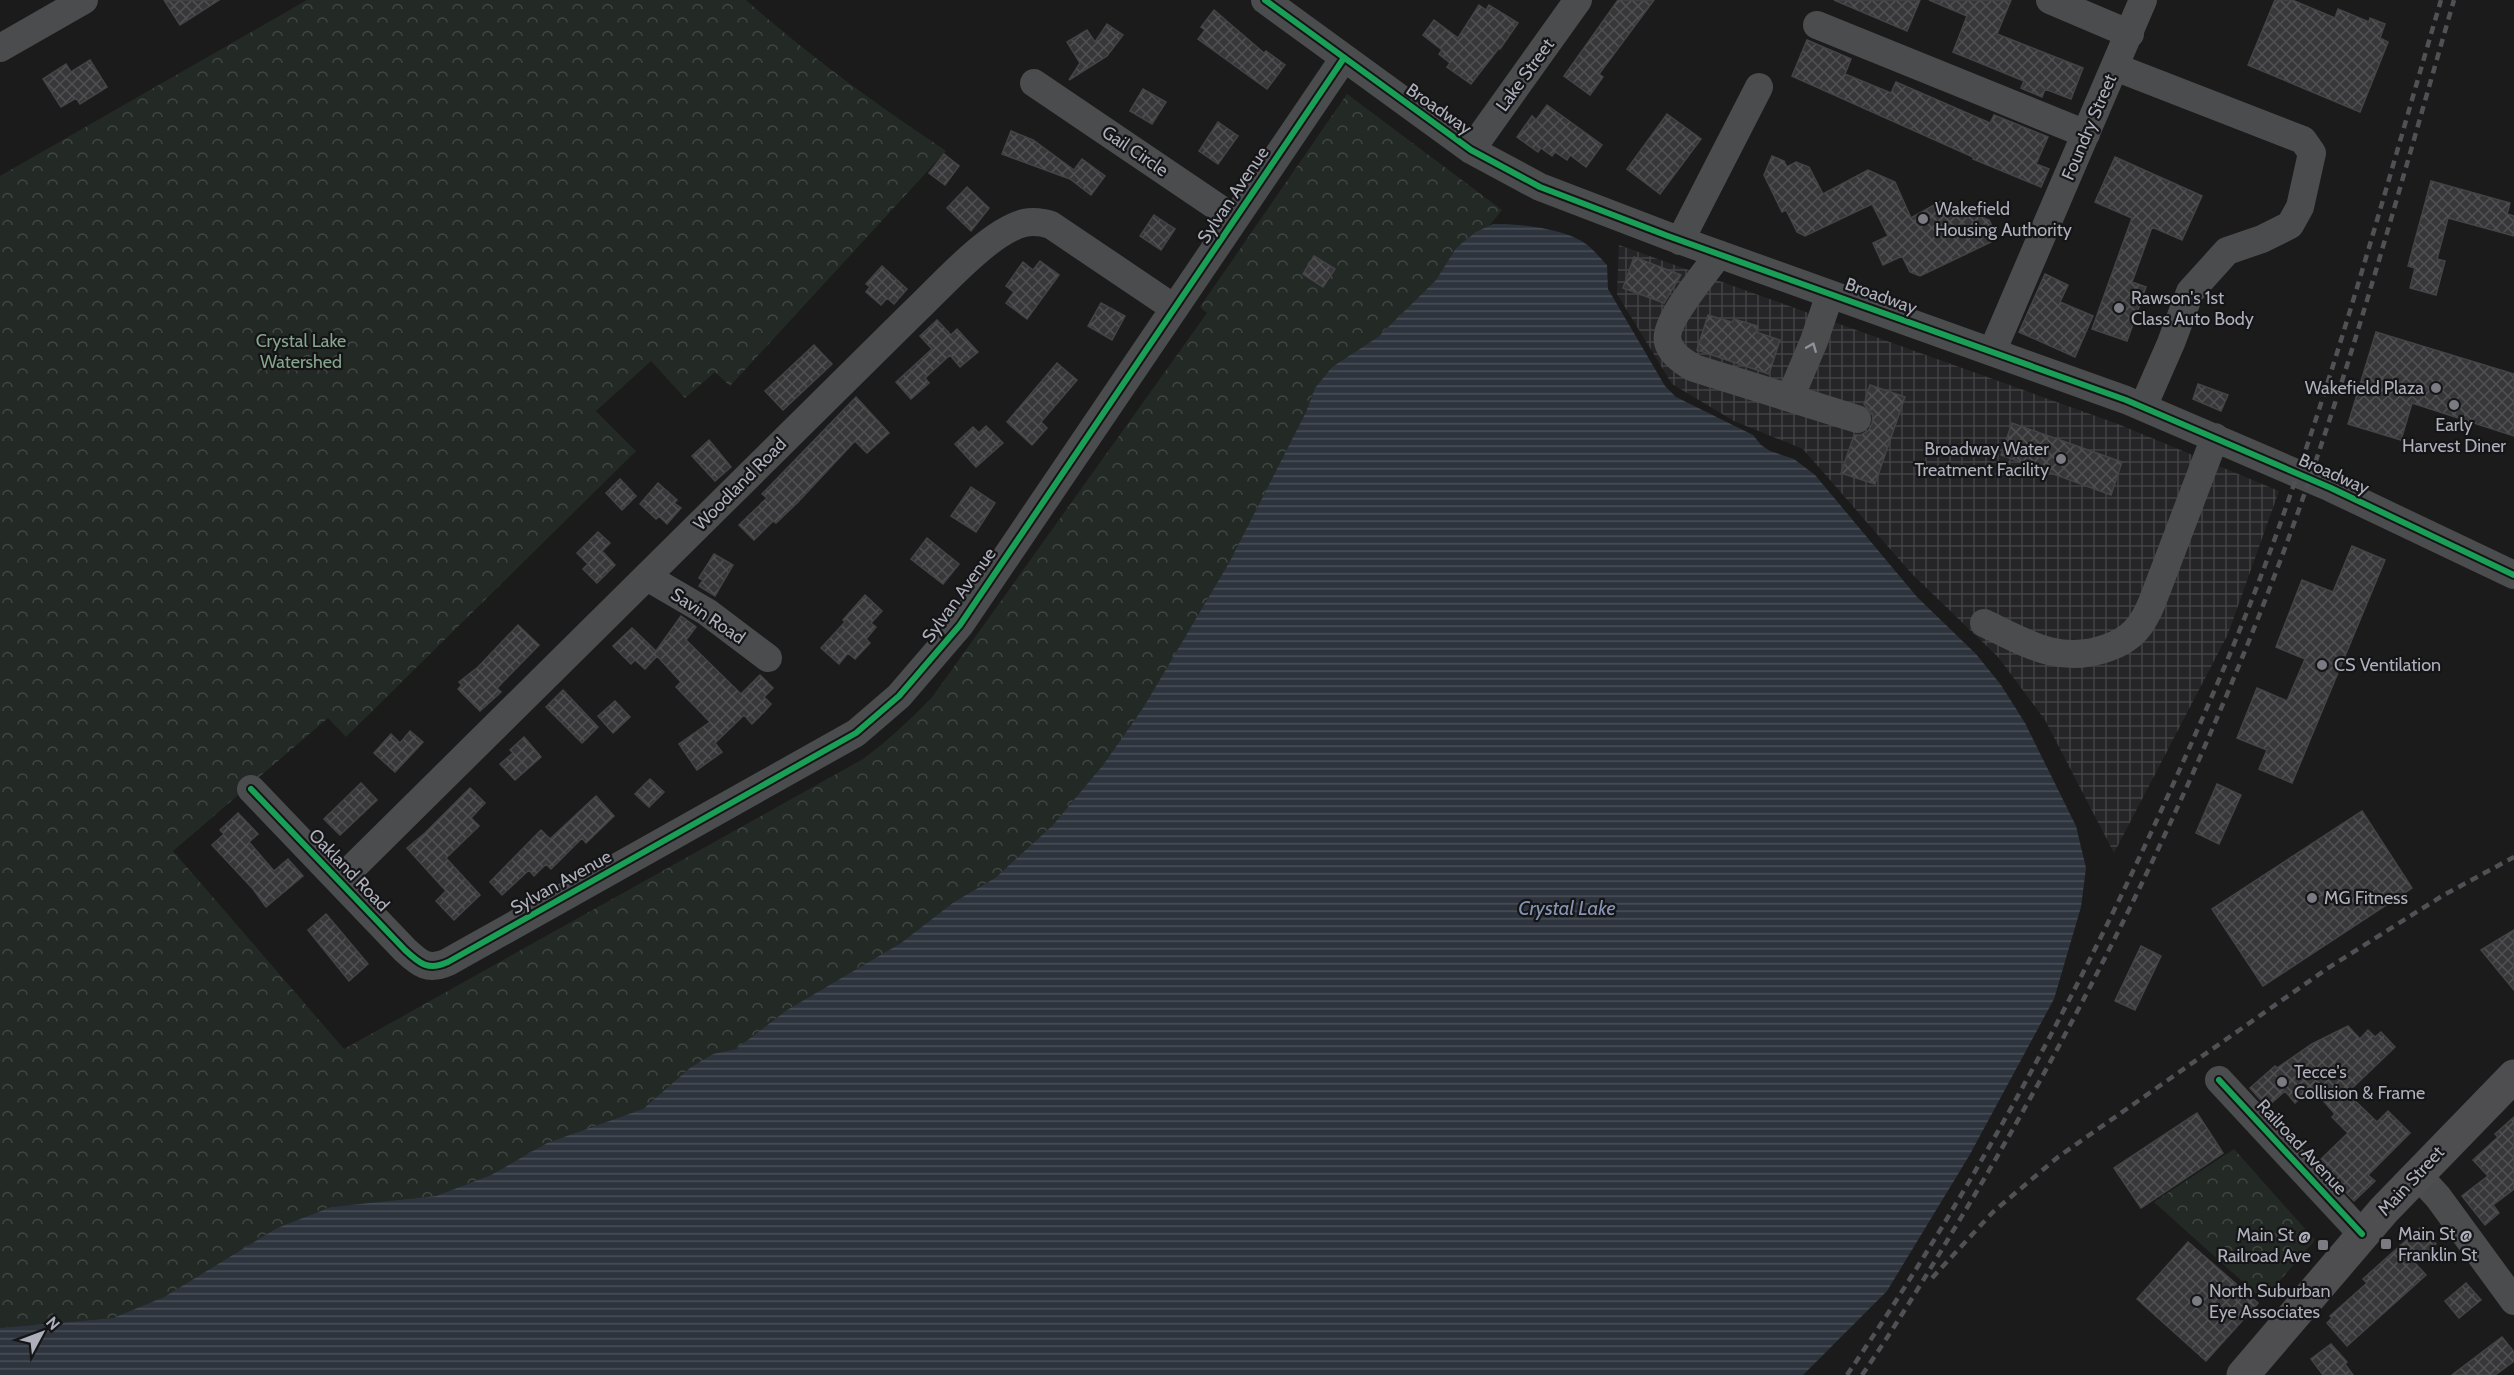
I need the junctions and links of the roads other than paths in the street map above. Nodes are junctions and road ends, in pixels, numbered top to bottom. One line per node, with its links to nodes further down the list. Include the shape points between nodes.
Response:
1 (84, 0): 8 (street)
2 (1265, 0): 9 (street, Broadway)
3 (1578, 0): 14 (street, Lake Street)
4 (2050, 0): 7 (street)
5 (2143, 0): 7 (street, Foundry Street)
6 (1817, 25): 13 (street)
7 (2130, 34): 10 (street, Foundry Street)
8 (0, 48)
9 (1344, 58): 14 (street, Broadway); 15 (street, Sylvan Avenue)
10 (2115, 67): 13 (street, Foundry Street); 22 (street, via 2303,140 2312,153 2300,207 2290,225 2227,251 2190,292)
11 (1034, 83): 15 (street, Gail Circle)
12 (1759, 87): 16 (street)
13 (2086, 134): 20 (street, Foundry Street)
14 (1471, 150): 16 (street, Broadway, via 1550,192)
15 (1235, 219): 19 (street, Sylvan Avenue)
16 (1680, 241): 17 (street, Broadway)
17 (1719, 254): 18 (street, Broadway); 21 (street, via 1673,320 1668,342 1682,361 1694,368)
18 (1830, 294): 20 (street, Broadway); 21 (street, one-way to 18)
19 (1174, 308): 26 (street, Woodland Road, via 1051,225 1034,222 1012,227 984,246 912,315); 31 (street, Sylvan Avenue, via 960,625 877,717 794,770 448,962)
20 (1992, 352): 22 (street, Broadway)
21 (1790, 398): 23 (street)
22 (2143, 407): 24 (street, Broadway)
23 (1857, 419)
24 (2215, 437): 25 (street, Broadway); 27 (street, via 2153,600 2136,633 2120,644 2069,655 2038,648)
25 (2514, 575)
26 (647, 577): 28 (street, Savin Road, via 707,612); 30 (street, Woodland Road)
27 (1984, 623)
28 (768, 658)
29 (251, 789): 30 (street, Oakland Road)
30 (339, 881): 31 (street, Oakland Road, via 405,950)
31 (430, 967)
32 (2514, 1076): 34 (main road, Main Street)
33 (2219, 1080): 35 (street, Railroad Avenue)
34 (2417, 1174): 35 (main road, Main Street); 36 (street)
35 (2362, 1234): 37 (main road, Main Street)
36 (2514, 1301)
37 (2243, 1375)

